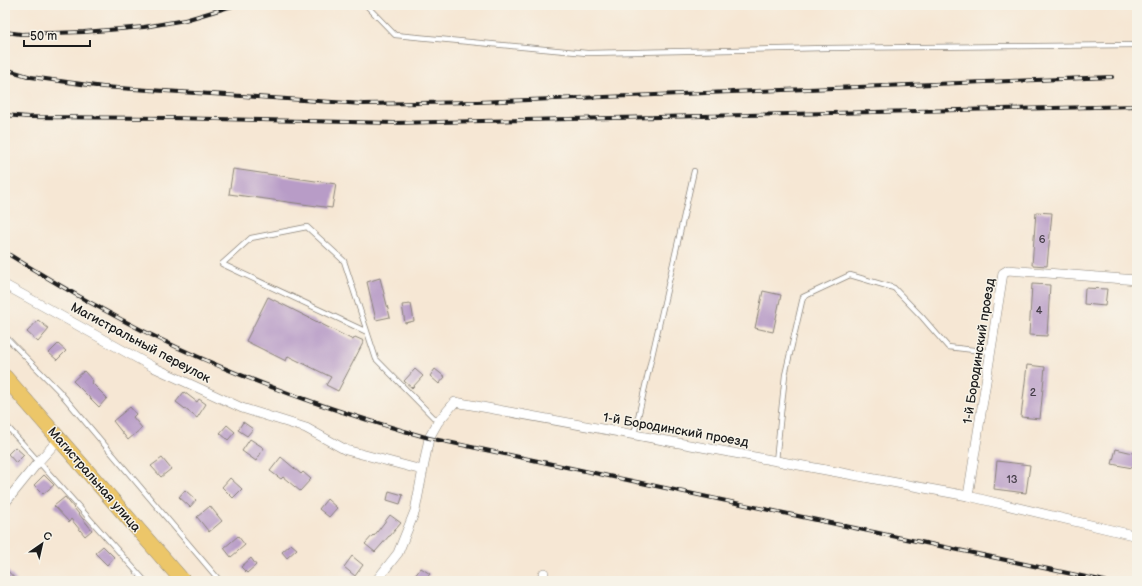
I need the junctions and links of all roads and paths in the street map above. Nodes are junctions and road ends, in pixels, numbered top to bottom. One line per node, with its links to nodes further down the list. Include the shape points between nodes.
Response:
1 (366, 5): 2 (lane, via 395,35 587,53)
2 (1137, 45)
3 (694, 170): 12 (lane)
4 (1137, 280): 8 (street, 1-й Бородинский проезд, via 1008,270 1003,273)
5 (5, 285): 16 (street, Магистральный переулок, via 153,367 242,408 306,428 346,450)
6 (367, 332): 6 (lane, via 344,261 307,227 251,238 222,264); 10 (lane, via 376,359)
7 (5, 336): 22 (lane, via 59,391)
8 (991, 352): 15 (lane, via 948,347 894,288 857,277 850,275 803,298 785,375); 17 (street, 1-й Бородинский проезд)
9 (5, 377): 13 (main road, Магистральная улица)
10 (438, 422): 12 (street, 1-й Бородинский проезд, via 455,402); 16 (street, 1-й Бородинский проезд, via 428,443)
11 (5, 424): 14 (lane)
12 (634, 435): 15 (street, 1-й Бородинский проезд)
13 (60, 438): 14 (street); 21 (main road, Магистральная улица)
14 (39, 461): 18 (street); 20 (lane)
15 (776, 461): 17 (street, 1-й Бородинский проезд)
16 (422, 470): 23 (street, via 415,511 398,553)
17 (968, 496): 19 (street, 1-й Бородинский проезд)
18 (5, 503)
19 (1137, 536)
20 (145, 581)
21 (184, 581)
22 (220, 581)
23 (376, 581)

